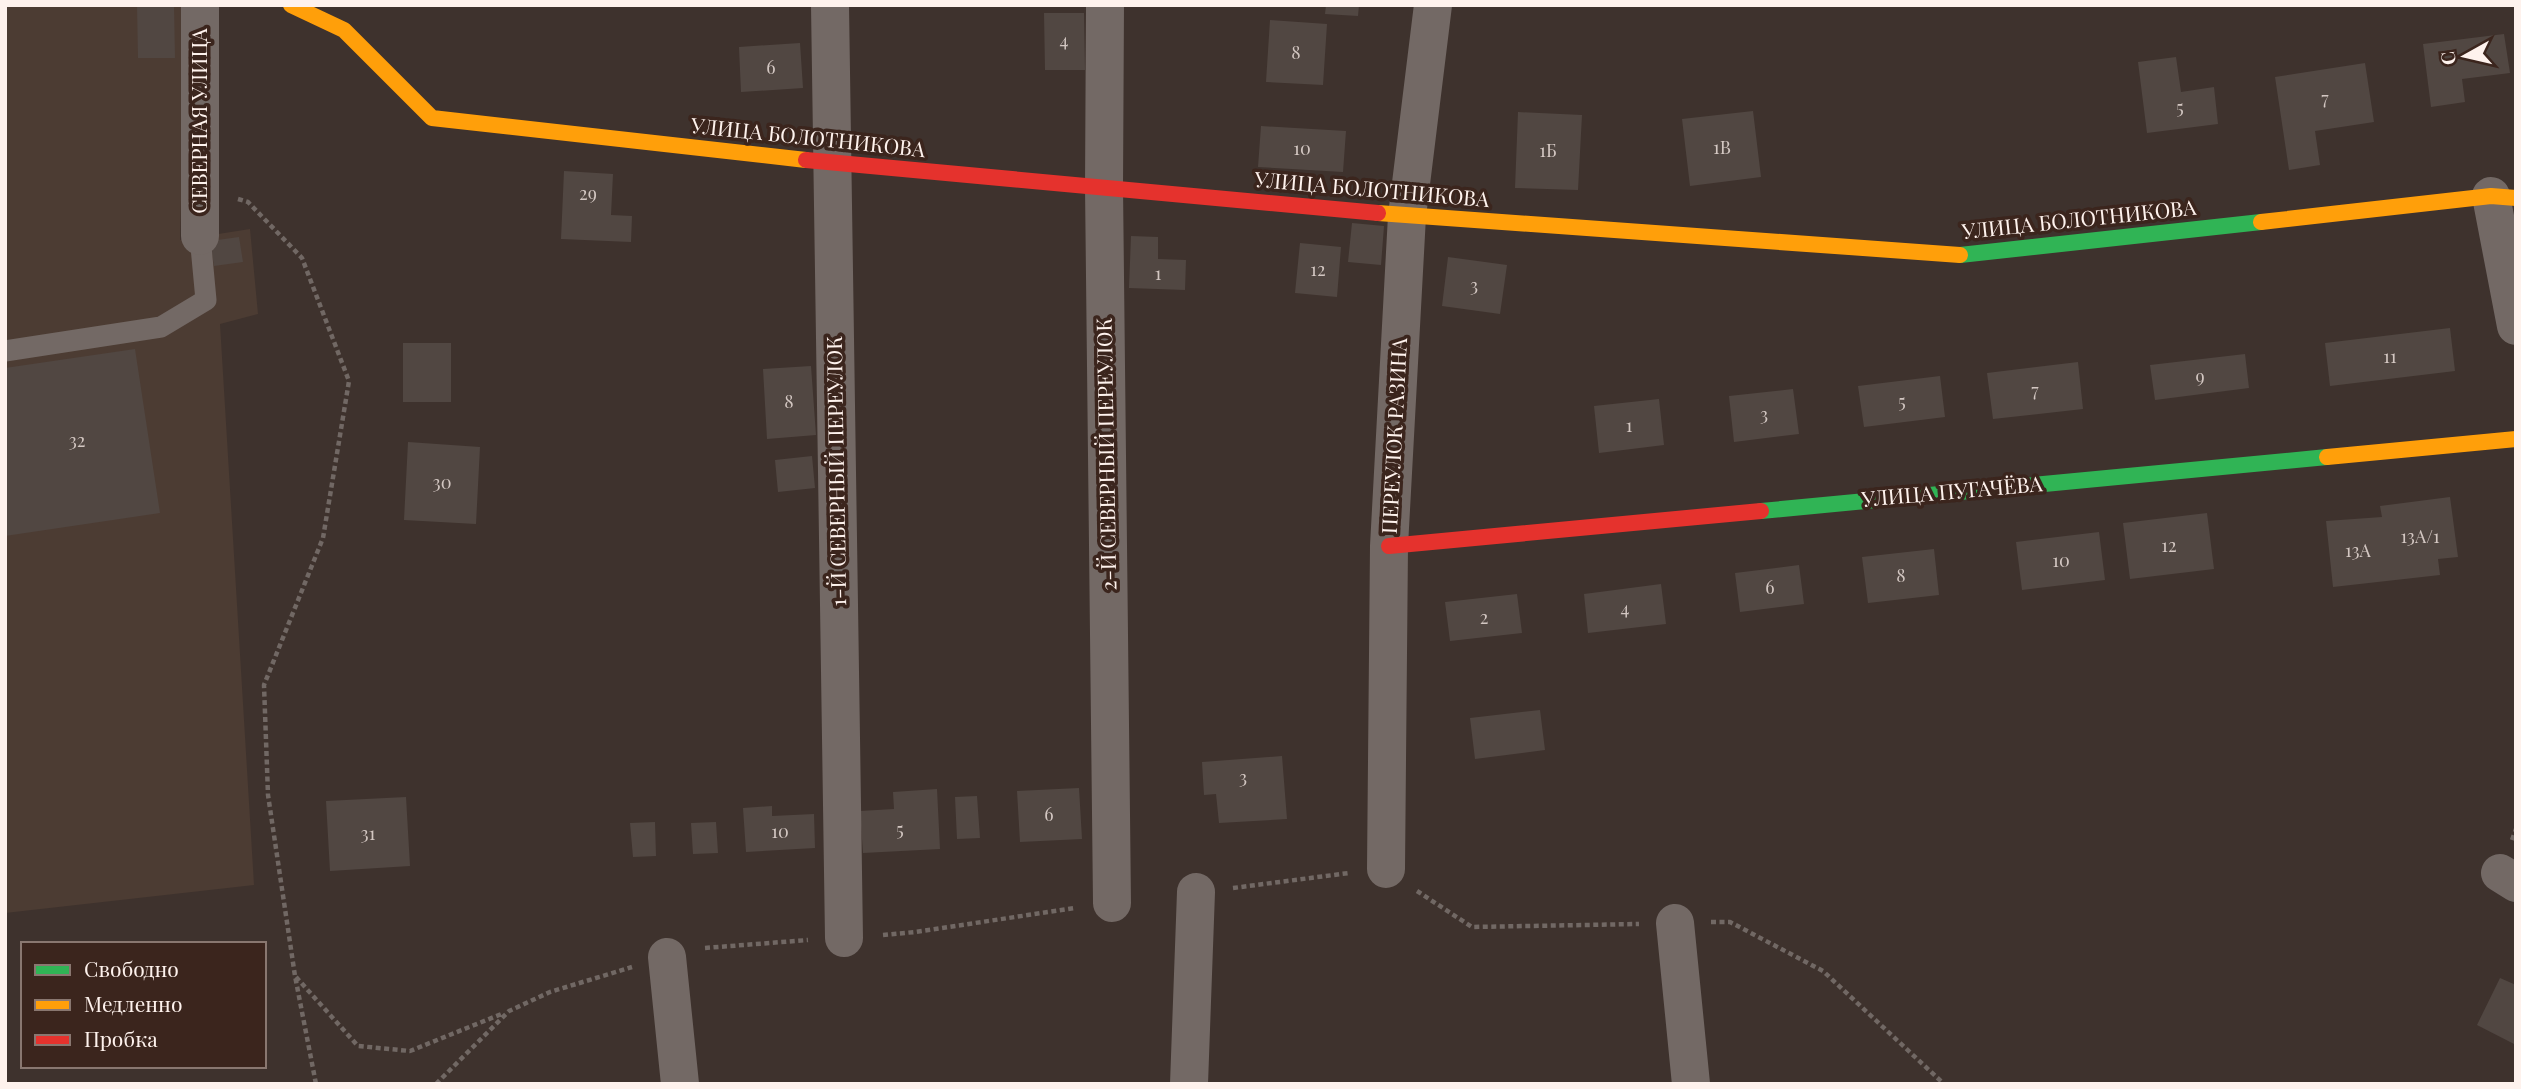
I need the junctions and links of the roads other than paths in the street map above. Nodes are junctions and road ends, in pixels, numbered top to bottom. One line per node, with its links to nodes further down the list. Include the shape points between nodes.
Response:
1 (200, 5): 10 (street, СЕВЕРНАЯ УЛИЦА)
2 (291, 5): 6 (street, УЛИЦА БОЛОТНИКОВА, via 344,30 432,118)
3 (830, 5): 6 (street, 1-Й СЕВЕРНЫЙ ПЕРЕУЛОК)
4 (1105, 5): 7 (street, 2-Й СЕВЕРНЫЙ ПЕРЕУЛОК)
5 (1433, 5): 9 (street, ПЕРЕУЛОК РАЗИНА)
6 (832, 163): 7 (street, УЛИЦА БОЛОТНИКОВА); 19 (street, 1-Й СЕВЕРНЫЙ ПЕРЕУЛОК)
7 (1104, 187): 9 (street, УЛИЦА БОЛОТНИКОВА); 17 (street, 2-Й СЕВЕРНЫЙ ПЕРЕУЛОК)
8 (2503, 197): 9 (street, УЛИЦА БОЛОТНИКОВА, via 1964,255); 11 (street)
9 (1407, 216): 14 (street, ПЕРЕУЛОК РАЗИНА)
10 (200, 236): 12 (lane, via 206,300 161,327)
11 (2516, 326)
12 (5, 351)
13 (2516, 439): 14 (street, УЛИЦА ПУГАЧЁВА)
14 (1389, 546): 15 (street, ПЕРЕУЛОК РАЗИНА)
15 (1386, 869)
16 (1196, 892): 22 (street)
17 (1112, 902)
18 (1675, 923): 23 (street)
19 (844, 938)
20 (667, 957): 21 (street)
21 (680, 1084)
22 (1189, 1084)
23 (1691, 1084)

